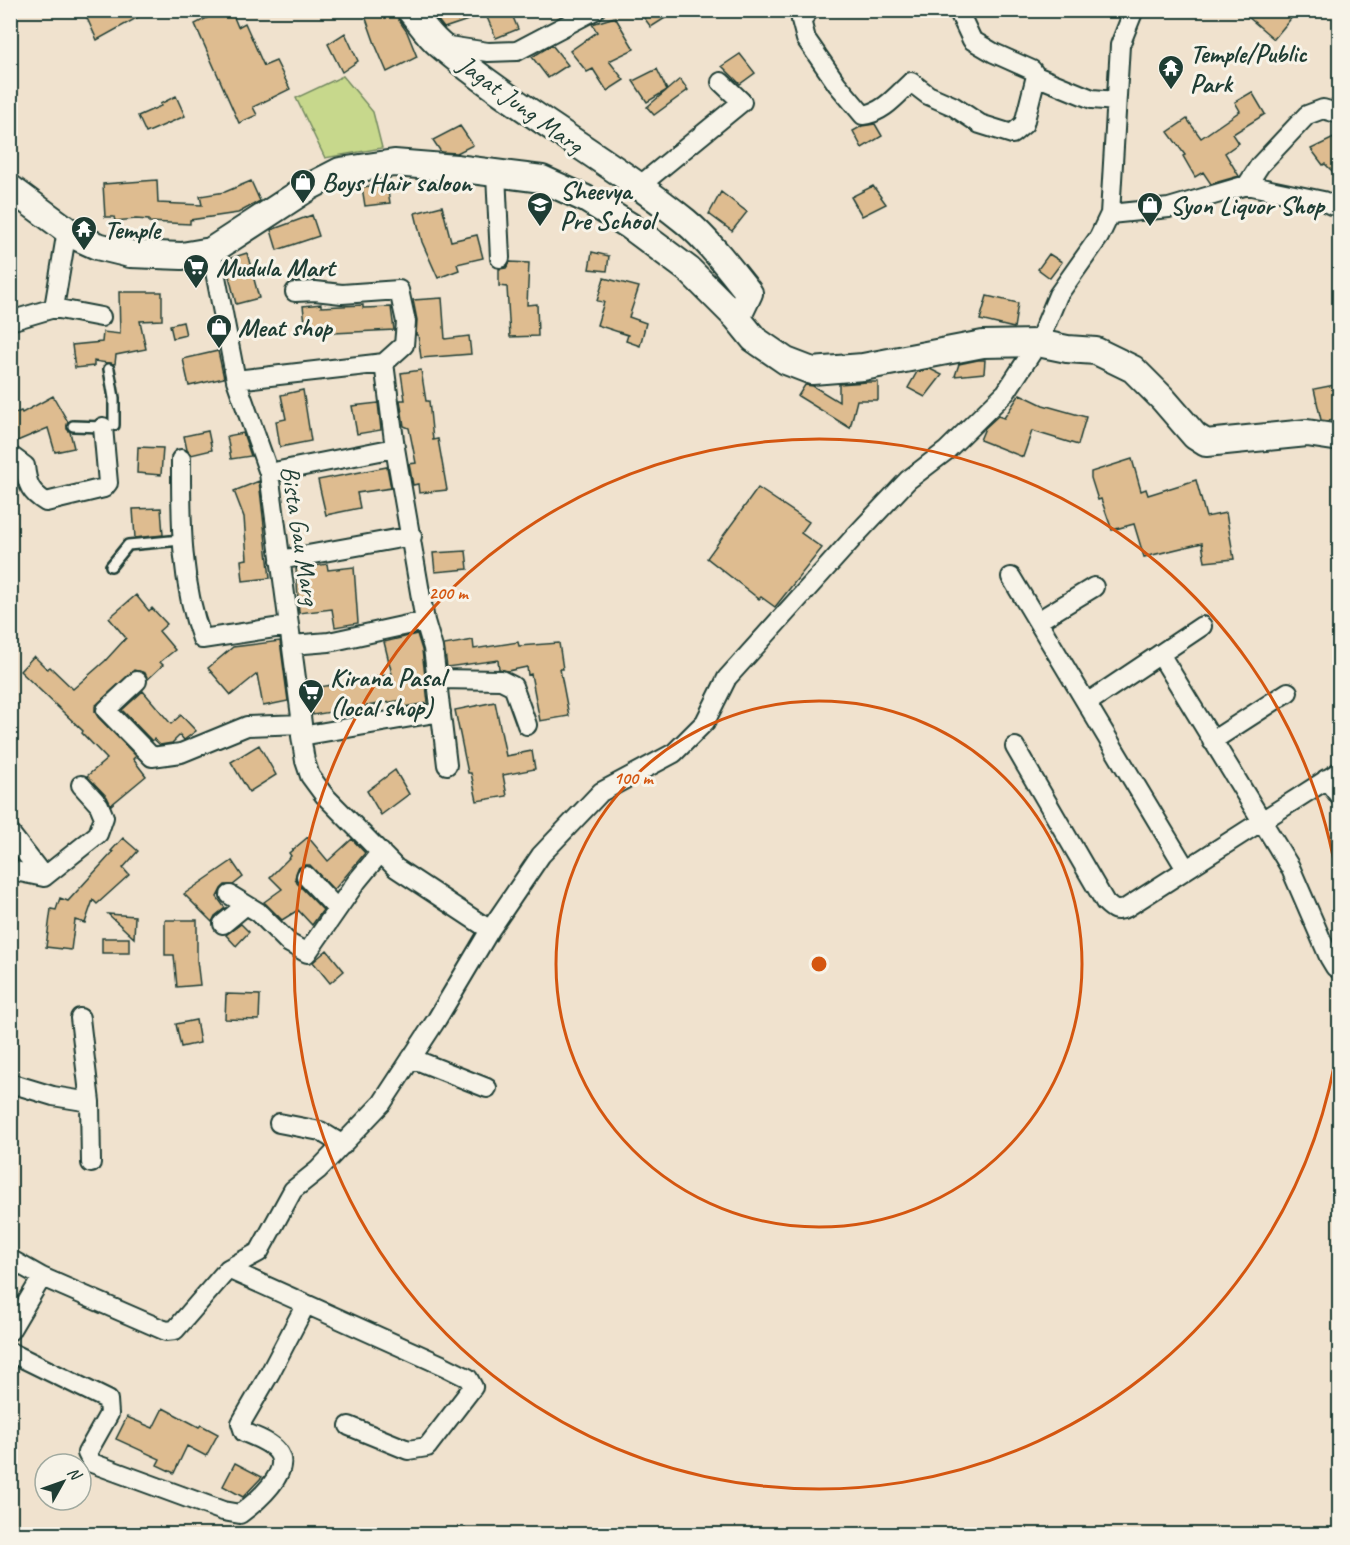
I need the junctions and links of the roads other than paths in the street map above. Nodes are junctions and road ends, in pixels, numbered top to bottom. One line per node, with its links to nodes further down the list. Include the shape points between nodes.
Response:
1 (410, 10): 6 (main road, Jagat Jung Marg)
2 (595, 10): 6 (street, via 517,51 488,52)
3 (810, 10): 7 (street, via 801,20 806,39 863,115 873,114 910,82 980,124 1012,134 1024,124)
4 (958, 10): 7 (street, via 972,40 1032,70)
5 (1134, 10): 9 (street, via 1120,45)
6 (439, 44): 13 (main road, Jagat Jung Marg, via 536,117)
7 (1036, 76): 9 (street, via 1092,99)
8 (721, 82): 13 (street, via 742,102)
9 (1116, 101): 16 (street)
10 (1340, 114): 12 (street, via 1323,109 1307,115 1260,165)
11 (496, 174): 18 (main road, via 394,163 340,171); 19 (street); 23 (main road, via 542,179 586,199 689,270)
12 (1248, 184): 15 (street, via 1323,201); 16 (street, via 1169,208)
13 (638, 186): 23 (main road, Jagat Jung Marg, via 687,223 749,293)
14 (10, 188): 17 (main road)
15 (1340, 209)
16 (1110, 214): 25 (street, via 1099,237 1058,295)
17 (67, 230): 18 (main road, via 97,246 130,254 182,256); 21 (street)
18 (211, 251): 28 (street, Bista Gau Marg)
19 (500, 258)
20 (295, 292): 26 (street, via 399,291 406,322 404,345)
21 (54, 308): 22 (street); 24 (street)
22 (102, 317)
23 (738, 318): 25 (main road, via 754,339 786,361 812,371 863,367 983,344)
24 (10, 321)
25 (1038, 343): 31 (main road, via 1096,351 1133,369 1206,443 1307,433); 72 (street, via 1006,392 946,450 908,480 727,678 705,722 674,753 601,792 541,855)
26 (384, 363): 28 (street); 32 (street)
27 (109, 369): 30 (lane, via 114,425)
28 (236, 380): 35 (street, Bista Gau Marg)
29 (73, 426): 30 (lane)
30 (103, 428): 33 (street, via 108,483 104,488 46,502 35,496 27,484 26,466)
31 (1340, 438)
32 (395, 448): 35 (street); 36 (street)
33 (10, 455)
34 (181, 459): 37 (street)
35 (269, 473): 38 (street, Bista Gau Marg)
36 (412, 536): 38 (street); 42 (street)
37 (181, 540): 39 (lane, via 128,545); 44 (street, via 188,592 202,639)
38 (280, 560): 44 (street, Bista Gau Marg)
39 (111, 566)
40 (1011, 577): 43 (street)
41 (1094, 586): 43 (street)
42 (425, 621): 46 (street, via 329,642); 48 (street)
43 (1038, 621): 51 (street)
44 (288, 626): 46 (street, Bista Gau Marg)
45 (1202, 626): 47 (street)
46 (292, 645): 54 (street, Bista Gau Marg)
47 (1160, 654): 51 (street); 55 (street)
48 (438, 680): 52 (street); 53 (street, via 501,680 513,686)
49 (137, 681): 54 (street, via 106,710 152,757 181,753 247,726)
50 (1288, 692): 55 (street)
51 (1087, 703): 64 (street)
52 (441, 712): 54 (street); 57 (street)
53 (527, 725)
54 (302, 730): 63 (street, Bista Gau Marg, via 305,761 317,786)
55 (1212, 741): 61 (street)
56 (1015, 747): 64 (street, via 1113,910 1126,908)
57 (447, 765)
58 (1333, 775): 60 (street); 61 (street)
59 (81, 785): 67 (street, via 104,817 98,834)
60 (1340, 797)
61 (1262, 821): 64 (street); 73 (street, via 1290,867 1329,957)
62 (10, 833): 67 (street)
63 (381, 852): 70 (street); 72 (street, Bista Gau Marg, via 396,868)
64 (1186, 869)
65 (10, 870): 67 (street)
66 (306, 876): 70 (street)
67 (44, 877)
68 (230, 895): 69 (street)
69 (246, 905): 70 (street, via 289,943 307,953); 71 (street)
70 (338, 909)
71 (223, 924)
72 (490, 930): 75 (street)
73 (1340, 970)
74 (80, 1018): 78 (street)
75 (411, 1058): 77 (street); 80 (street, via 382,1103)
76 (10, 1083): 78 (street)
77 (488, 1088)
78 (90, 1102): 81 (street)
79 (279, 1123): 80 (street, via 320,1131)
80 (343, 1145): 83 (street, via 293,1190 260,1252)
81 (91, 1163)
82 (10, 1259): 84 (street)
83 (228, 1269): 84 (street, via 176,1330 166,1331); 85 (street)
84 (42, 1277): 86 (street)
85 (306, 1304): 87 (street, via 241,1423 244,1432 272,1446 282,1461 279,1473 258,1500 240,1514 223,1512 92,1463 87,1452 109,1414 108,1400); 88 (street, via 444,1366 468,1378 473,1387 427,1447 408,1450)
86 (10, 1331)
87 (10, 1352)
88 (350, 1426)

